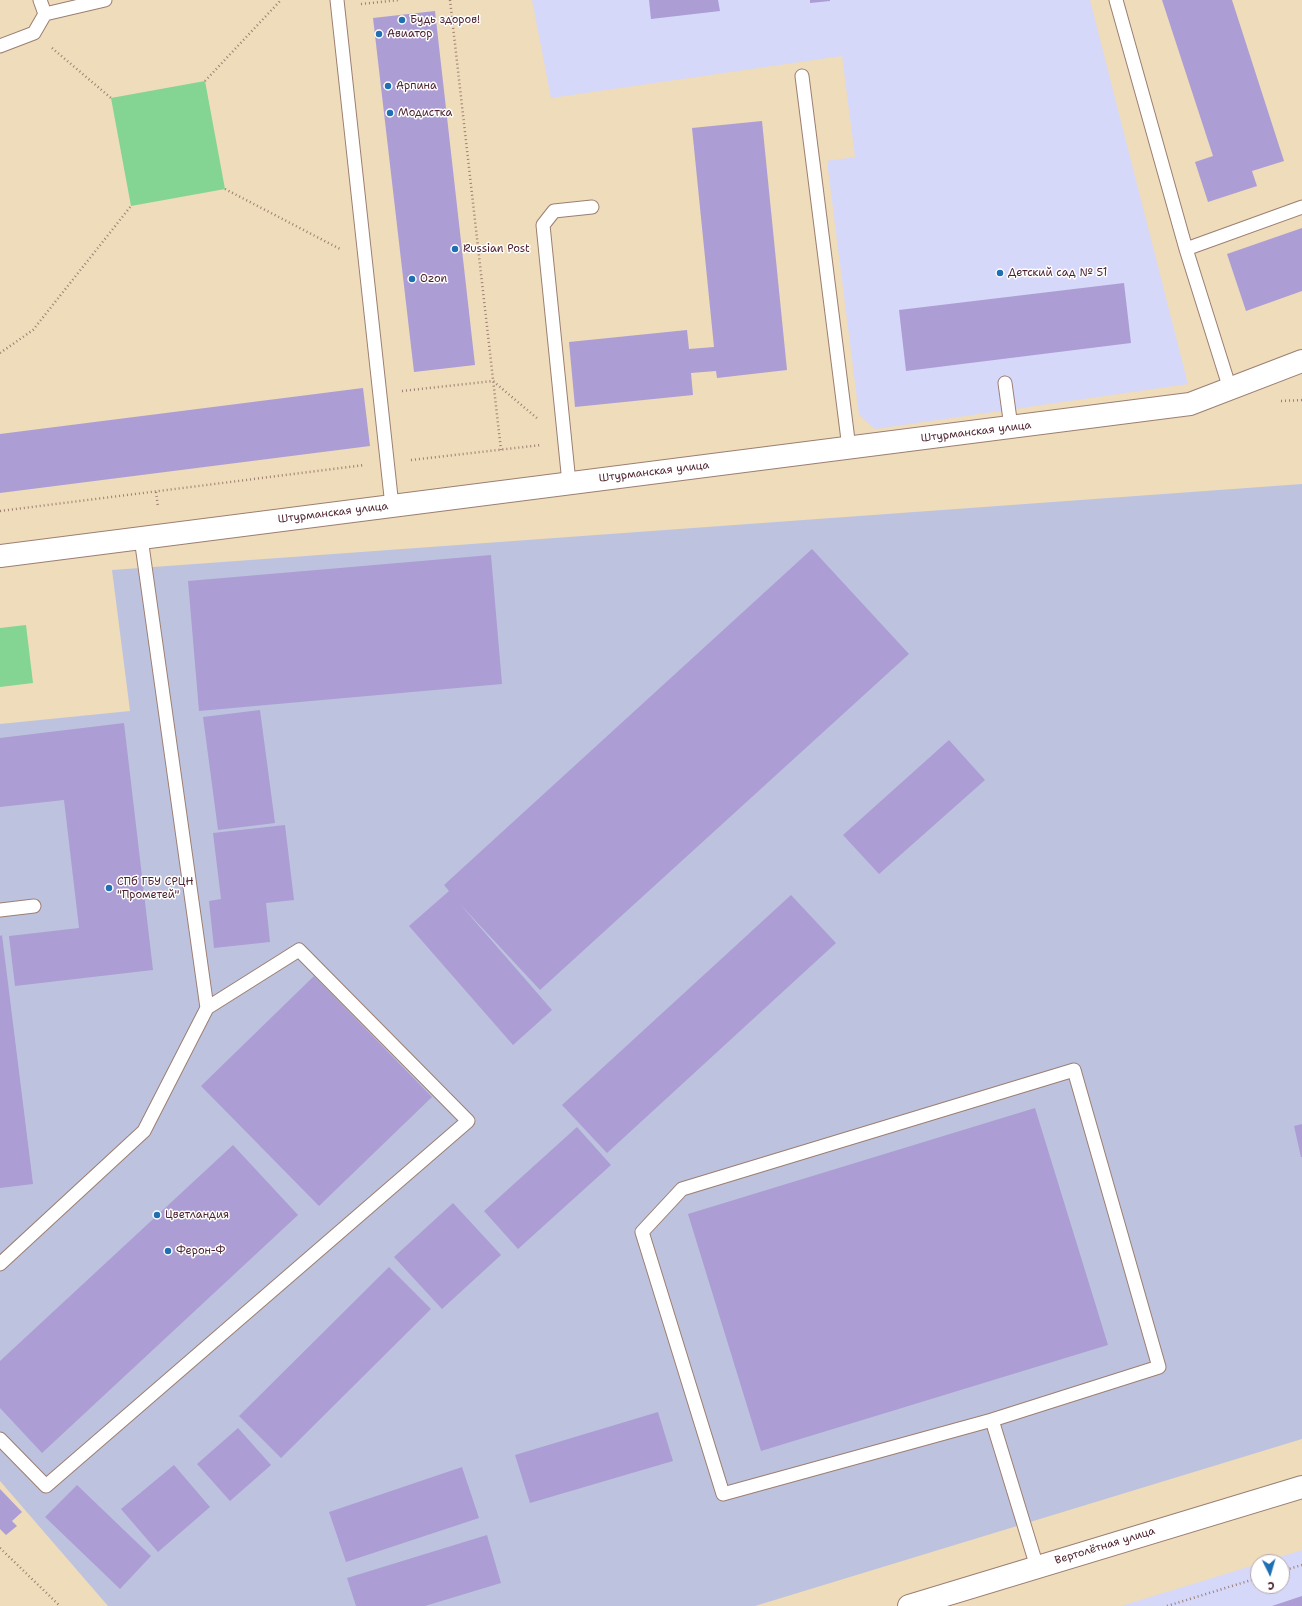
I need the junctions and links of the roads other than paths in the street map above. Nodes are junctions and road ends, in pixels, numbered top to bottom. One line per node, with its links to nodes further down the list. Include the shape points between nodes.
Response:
1 (40, 0): 5 (lane)
2 (105, 0): 5 (lane)
3 (1116, 0): 10 (lane)
4 (337, 4): 17 (lane)
5 (45, 14): 6 (lane, via 34,33)
6 (0, 46)
7 (802, 76): 15 (lane)
8 (592, 207): 16 (lane, via 554,211 542,225)
9 (1302, 207): 10 (lane)
10 (1186, 249): 13 (lane)
11 (1302, 362): 13 (street, Штурманская улица)
12 (1005, 383): 14 (lane)
13 (1230, 389): 14 (street, Штурманская улица, via 1190,404)
14 (1011, 427): 15 (street, Штурманская улица)
15 (849, 448): 16 (street, Штурманская улица)
16 (569, 483): 17 (street, Штурманская улица)
17 (392, 506): 18 (street, Штурманская улица)
18 (140, 538): 19 (street, Штурманская улица); 22 (lane)
19 (0, 556)
20 (34, 906): 21 (lane)
21 (0, 910)
22 (207, 1008): 23 (lane, via 144,1131); 25 (lane, via 299,950 468,1121 46,1486)
23 (0, 1264)
24 (992, 1420): 24 (lane, via 1159,1367 1074,1070 682,1189 642,1232 723,1494); 27 (lane)
25 (0, 1439)
26 (1302, 1486): 27 (street, Вертолётная улица)
27 (1037, 1567): 28 (street, Вертолётная улица)
28 (909, 1606)

